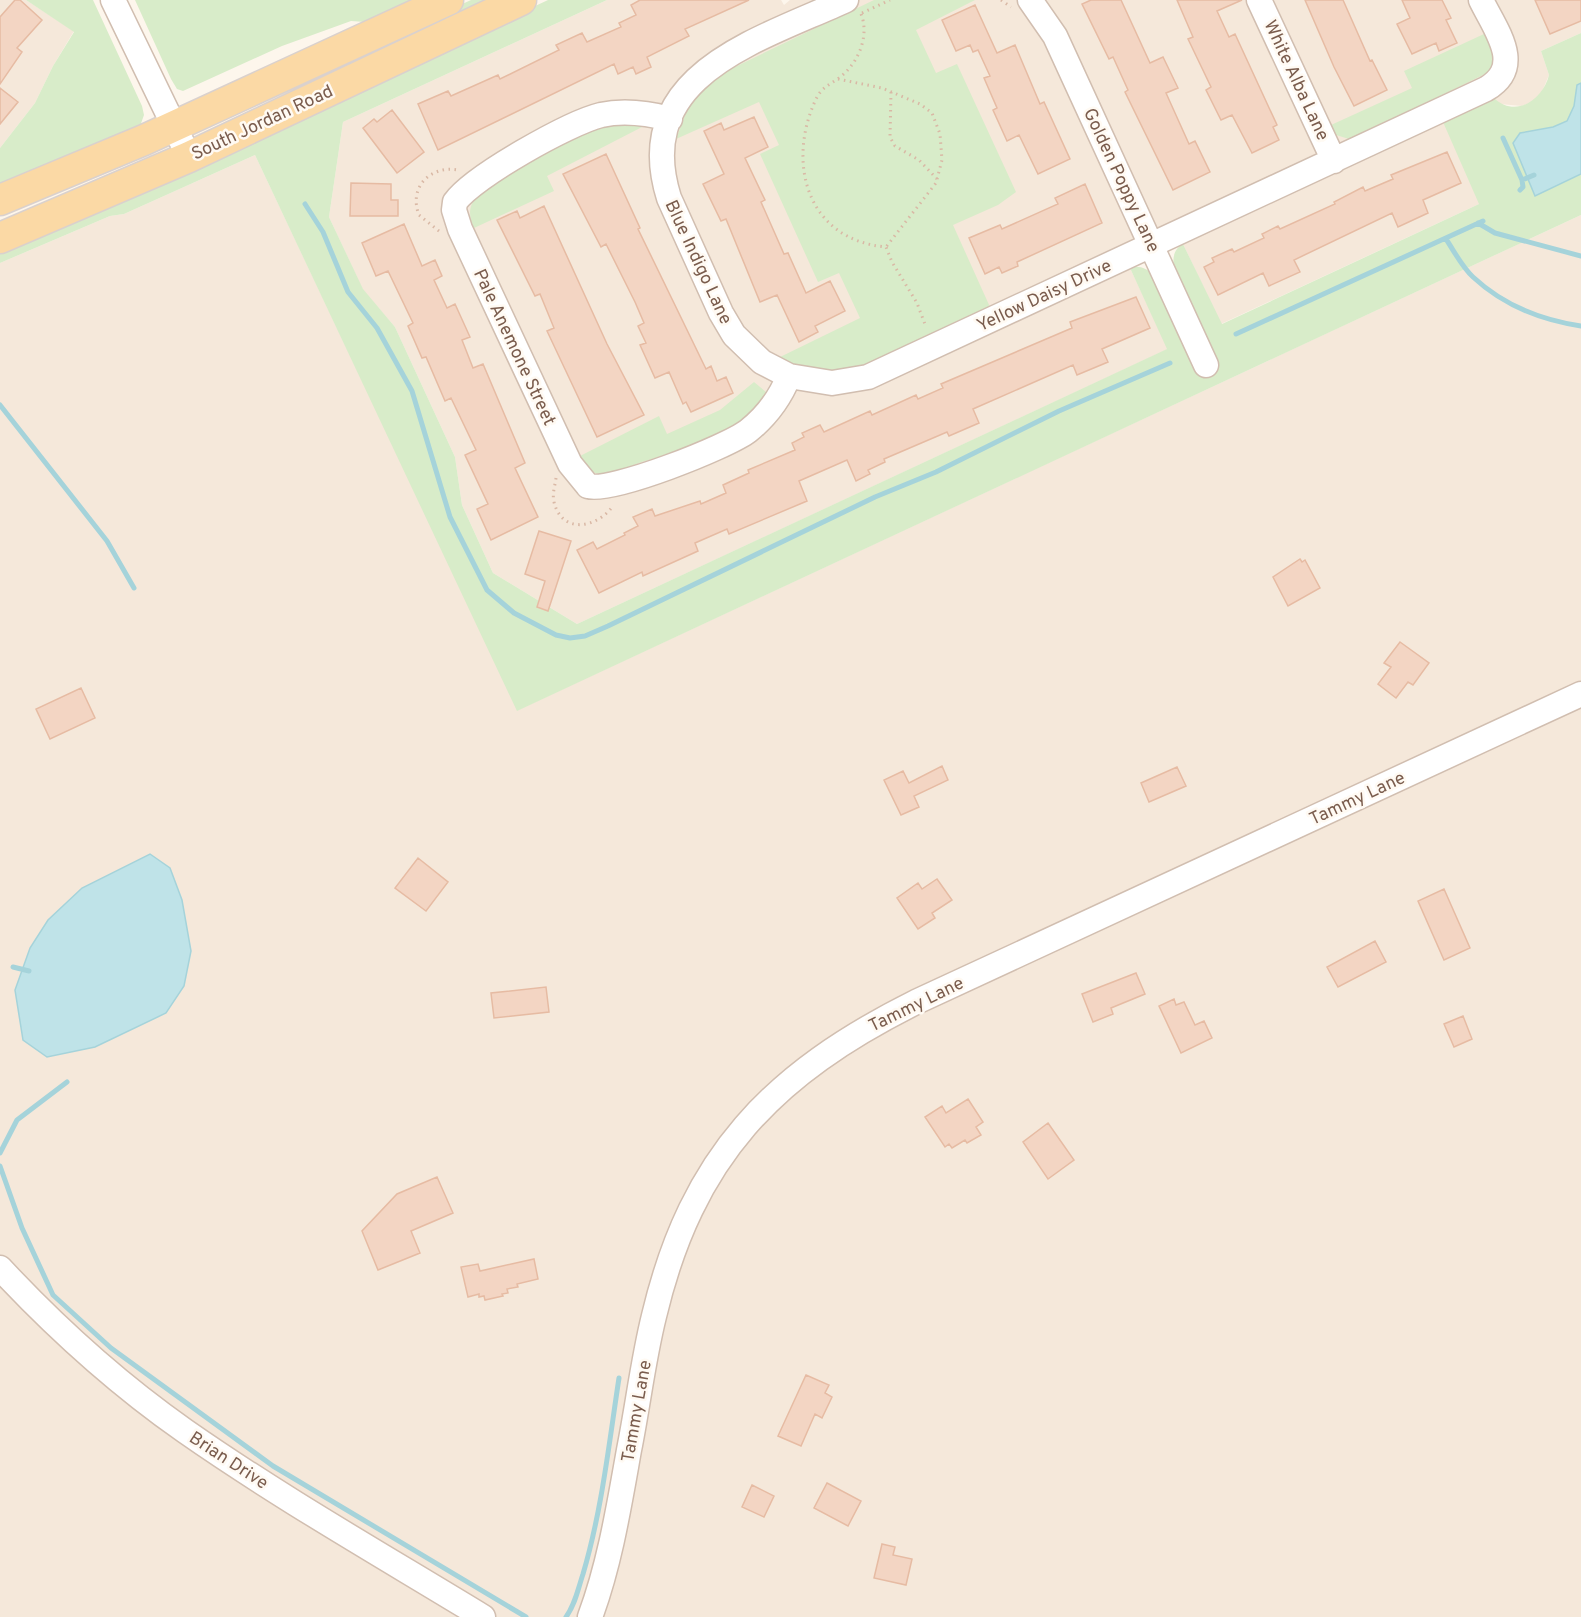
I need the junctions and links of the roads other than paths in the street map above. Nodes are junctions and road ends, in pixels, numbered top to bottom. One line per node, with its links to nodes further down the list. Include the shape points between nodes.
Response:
1 (113, 0): 9 (street)
2 (448, 0): 9 (main road, South Jordan Road)
3 (521, 0): 10 (main road, South Jordan Road)
4 (1030, 0): 14 (street, Golden Poppy Lane, via 1050,26)
5 (1259, 0): 11 (street, White Alba Lane)
6 (1482, 0): 11 (street, Yellow Daisy Drive, via 1513,73)
7 (838, 7): 8 (street, Blue Indigo Lane, via 711,65 686,89)
8 (670, 119): 16 (street, Blue Indigo Lane, via 662,161 672,209 735,335 762,362); 16 (street, Pale Anemone Street, via 625,113 586,120 479,180 451,202 470,250 584,492 611,486 747,432 778,400)
9 (174, 127): 10 (street); 12 (main road, South Jordan Road)
10 (189, 157): 13 (main road, South Jordan Road)
11 (1334, 161): 14 (street, Yellow Daisy Drive)
12 (0, 200)
13 (0, 238)
14 (1152, 246): 15 (street, Golden Poppy Lane); 16 (street, Yellow Daisy Drive, via 868,377 832,383)
15 (1206, 365)
16 (789, 376)
17 (1581, 694): 20 (street, Tammy Lane, via 916,1002 842,1042 782,1088 725,1152 678,1238 654,1316 608,1558)
18 (0, 1268): 19 (street, Brian Drive, via 85,1351 184,1431)
19 (483, 1617)
20 (590, 1617)

